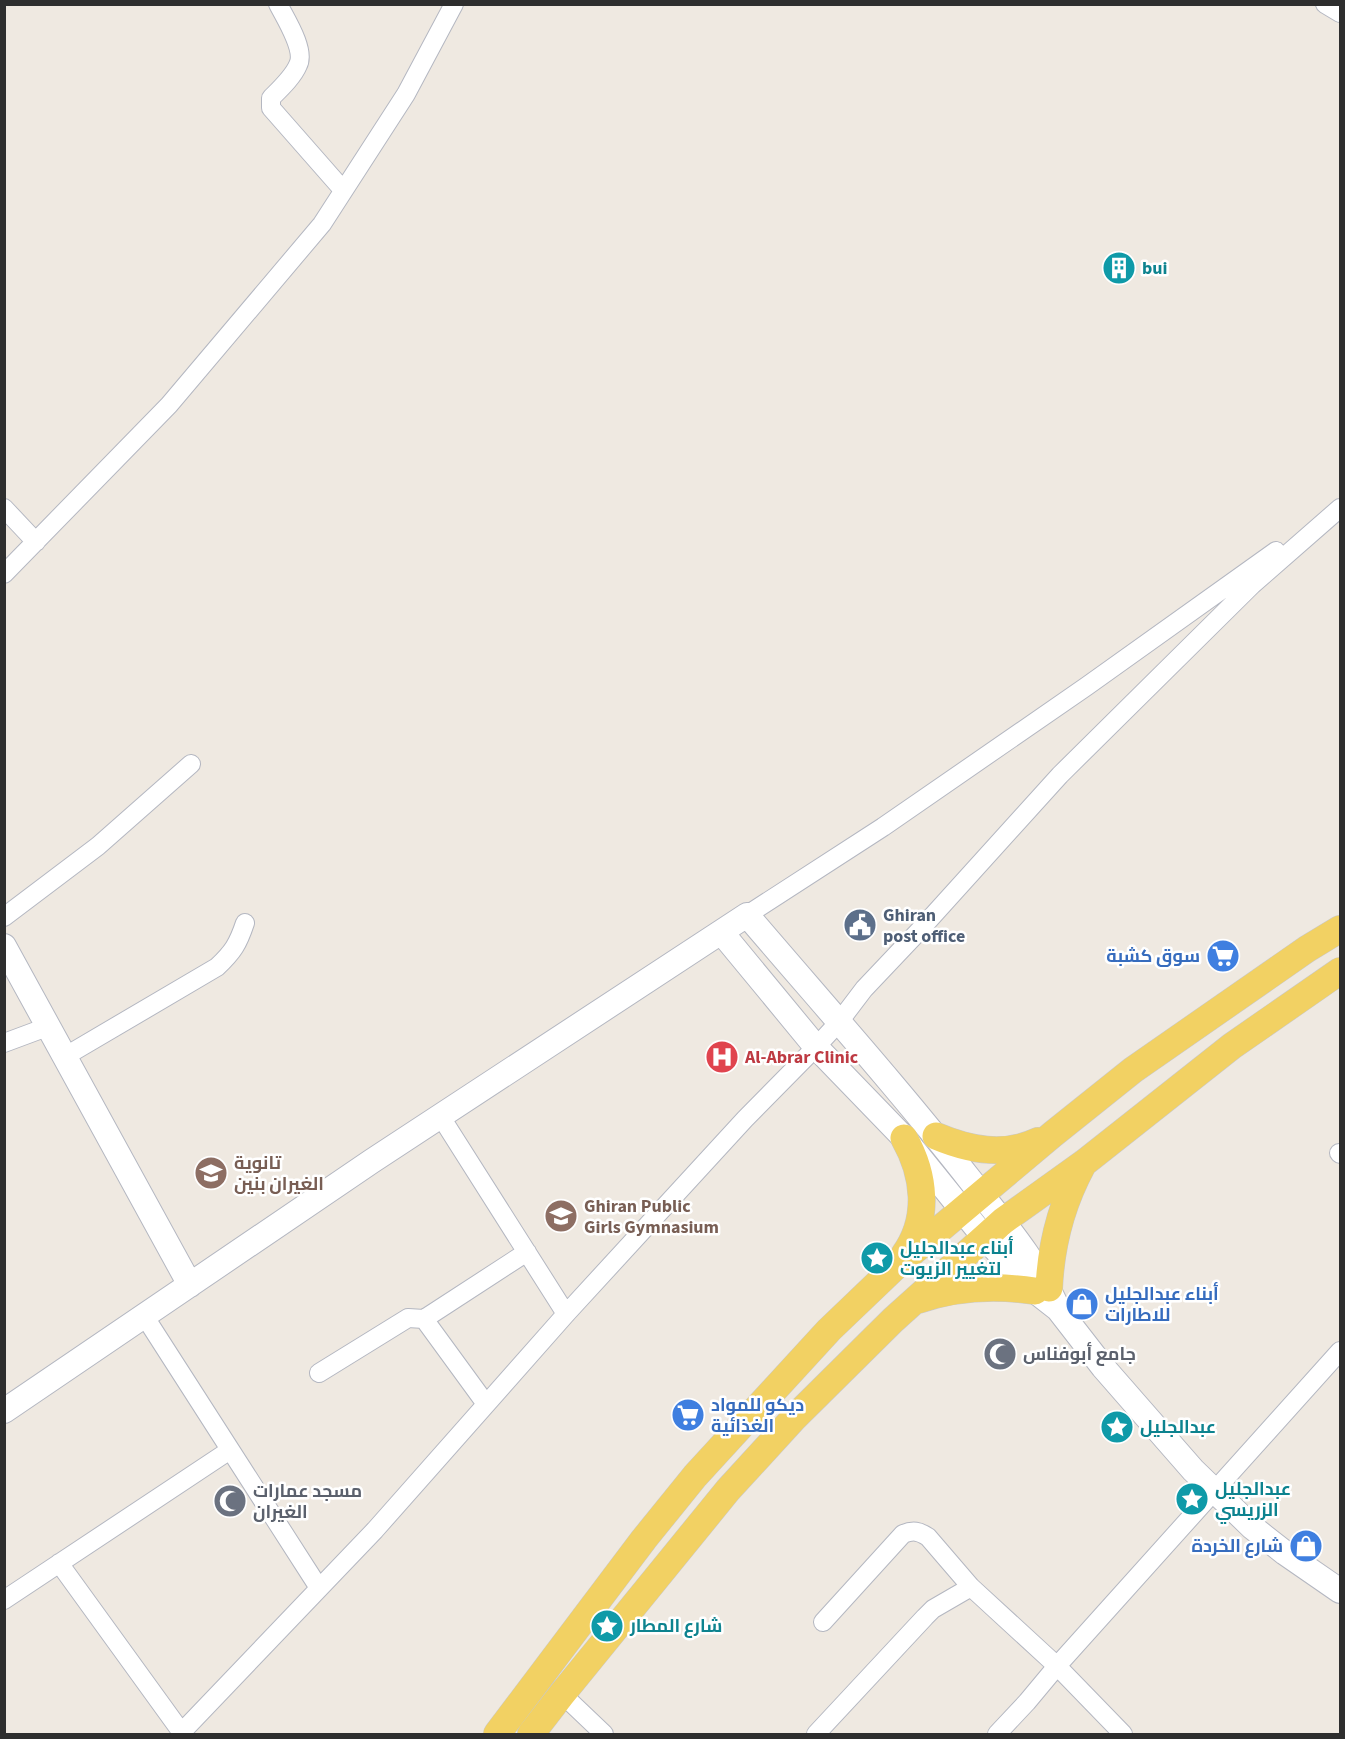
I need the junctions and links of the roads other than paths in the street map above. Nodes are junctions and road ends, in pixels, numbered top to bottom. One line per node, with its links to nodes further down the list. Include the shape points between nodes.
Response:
1 (278, 4): 5 (street, via 300,53 299,64 271,98 271,108)
2 (454, 4): 5 (street, via 406,94)
3 (1325, 4): 4 (street)
4 (1341, 13)
5 (343, 190): 8 (street, via 299,253 169,405)
6 (1341, 506): 11 (street, via 883,827); 18 (street, via 1252,585 1060,775 864,988)
7 (4, 508): 8 (street)
8 (36, 542): 9 (street)
9 (4, 574)
10 (191, 764): 12 (street, via 98,846)
11 (747, 915): 15 (street); 18 (street)
12 (4, 917)
13 (245, 923): 22 (street, via 239,943 217,967)
14 (1341, 929): 24 (main road, via 1132,1070)
15 (722, 933): 21 (street); 23 (street)
16 (4, 946): 19 (street)
17 (1341, 971): 27 (main road, via 1232,1046)
18 (839, 1022): 21 (street); 25 (street)
19 (47, 1027): 20 (street); 22 (street)
20 (4, 1043)
21 (816, 1047): 26 (street); 35 (street)
22 (64, 1057): 32 (street)
23 (441, 1117): 30 (street); 32 (street)
24 (1053, 1134): 25 (main road, via 1007,1150 958,1146); 28 (main road)
25 (936, 1136): 28 (street)
26 (904, 1138): 28 (street); 31 (main road, via 920,1173 921,1212 908,1249)
27 (1084, 1163): 29 (main road); 33 (main road, via 1060,1214)
28 (972, 1202): 29 (street); 31 (main road)
29 (994, 1229): 33 (street); 34 (main road)
30 (527, 1252): 35 (street); 37 (street)
31 (897, 1265): 53 (main road, via 829,1330 695,1476)
32 (190, 1285): 36 (street)
33 (1047, 1296): 34 (main road, via 1000,1287 974,1288); 43 (street, via 1154,1427)
34 (914, 1302): 51 (main road, via 794,1418 728,1490)
35 (566, 1314): 40 (street)
36 (145, 1317): 41 (street); 42 (street)
37 (424, 1319): 39 (street, via 408,1318); 40 (street)
38 (1341, 1351): 43 (street)
39 (319, 1373)
40 (486, 1404): 46 (street)
41 (4, 1411)
42 (230, 1450): 44 (street); 46 (street)
43 (1213, 1491): 47 (street, via 1284,1553); 50 (street)
44 (59, 1563): 48 (street); 52 (street)
45 (971, 1587): 49 (street, via 928,1537 909,1531); 50 (street); 56 (street, via 925,1617)
46 (319, 1588): 52 (street)
47 (1341, 1591)
48 (4, 1600)
49 (823, 1622)
50 (1057, 1666): 57 (street); 58 (street)
51 (562, 1694): 54 (main road); 55 (street)
52 (181, 1734)
53 (497, 1734)
54 (531, 1734)
55 (604, 1734)
56 (816, 1734)
57 (997, 1734)
58 (1123, 1734)

